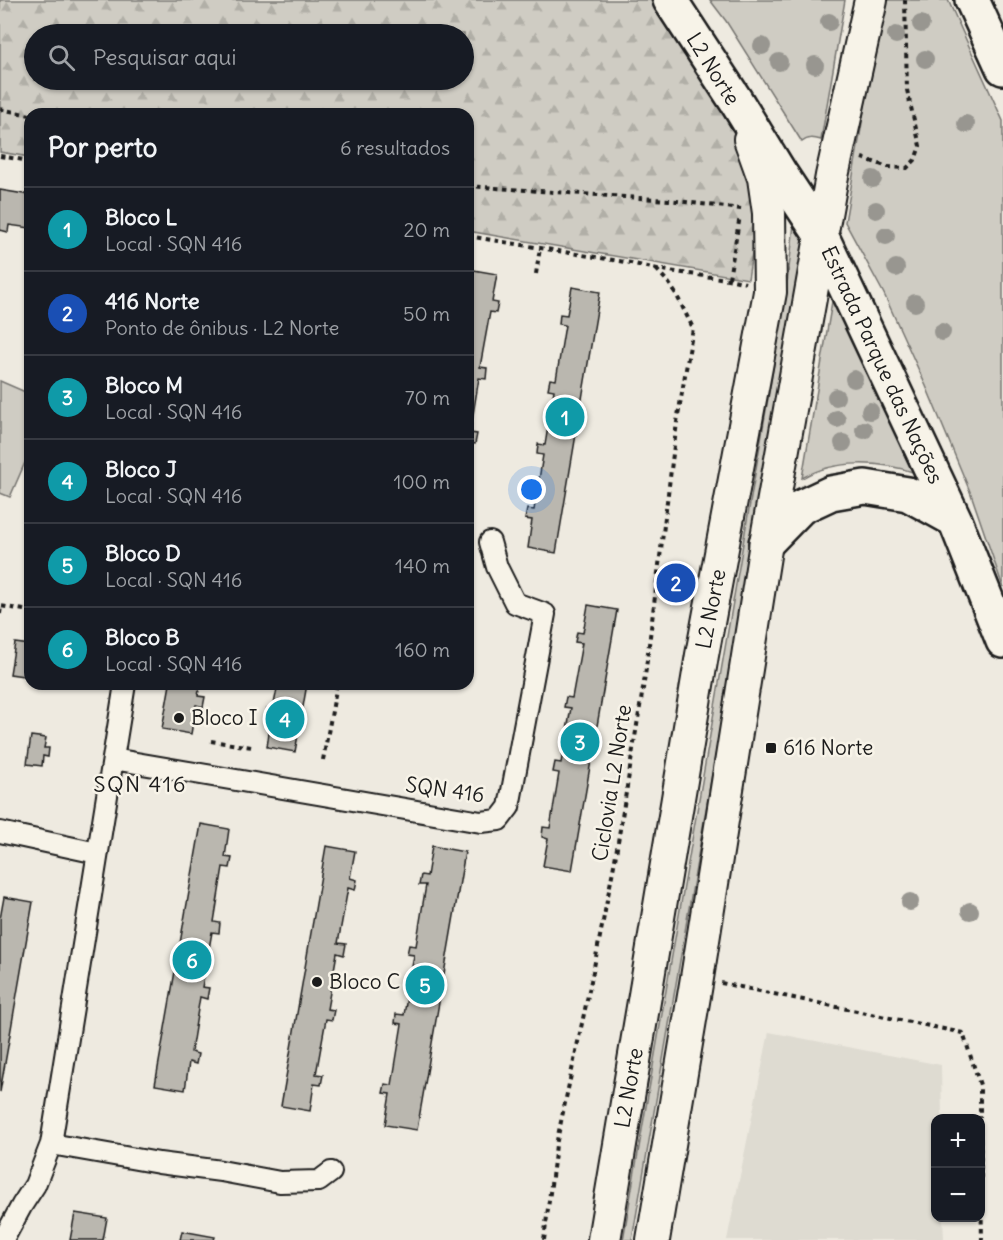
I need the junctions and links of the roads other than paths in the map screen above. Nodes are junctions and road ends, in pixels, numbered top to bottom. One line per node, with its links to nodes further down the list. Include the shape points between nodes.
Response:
1 (670, 0): 5 (highway, L2 Norte)
2 (871, 0): 6 (main road, L2 Norte)
3 (972, 0): 4 (highway)
4 (1003, 68)
5 (736, 101): 6 (highway, Estrada Parque das Nações); 20 (main road, L2 Norte, via 764,178 769,213 770,292 702,655)
6 (821, 235): 7 (highway, Estrada Parque das Nações); 9 (main road, L2 Norte)
7 (955, 520): 9 (highway, via 908,494 865,487 831,493 801,507); 10 (highway, Estrada Parque das Nações)
8 (490, 542): 12 (street, SQN 416, via 497,567 515,603 545,614 509,807 499,820 481,822)
9 (766, 543): 21 (main road, L2 Norte)
10 (1003, 641)
11 (124, 690): 12 (street)
12 (113, 759): 14 (street)
13 (0, 832): 14 (street)
14 (97, 854): 15 (street)
15 (51, 1144): 16 (street, via 280,1182 319,1181); 17 (street, via 35,1185)
16 (332, 1172)
17 (22, 1205): 18 (street); 19 (street)
18 (0, 1227)
19 (3, 1240)
20 (604, 1240)
21 (653, 1240)

